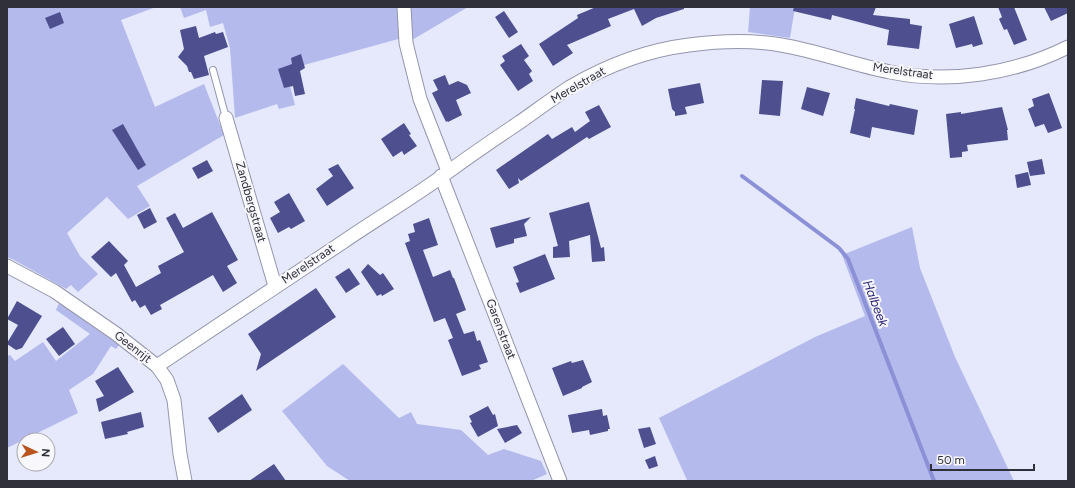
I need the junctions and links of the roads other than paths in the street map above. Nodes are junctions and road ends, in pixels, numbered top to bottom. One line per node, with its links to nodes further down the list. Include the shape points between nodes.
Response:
1 (404, 7): 5 (street, Garenstraat, via 406,43 420,99)
2 (1068, 47): 5 (street, Merelstraat, via 1050,56 1006,69 951,76 890,72 781,45 761,43 713,43 666,49 641,55 592,75)
3 (213, 70): 4 (lane)
4 (226, 118): 7 (street, Zandbergstraat)
5 (445, 173): 7 (street, Merelstraat); 10 (street, Garenstraat)
6 (7, 266): 8 (street, Geenrijt, via 54,291)
7 (276, 286): 8 (street, Merelstraat)
8 (157, 366): 9 (street, Geenrijt, via 167,380 174,400)
9 (185, 481)
10 (560, 481)

